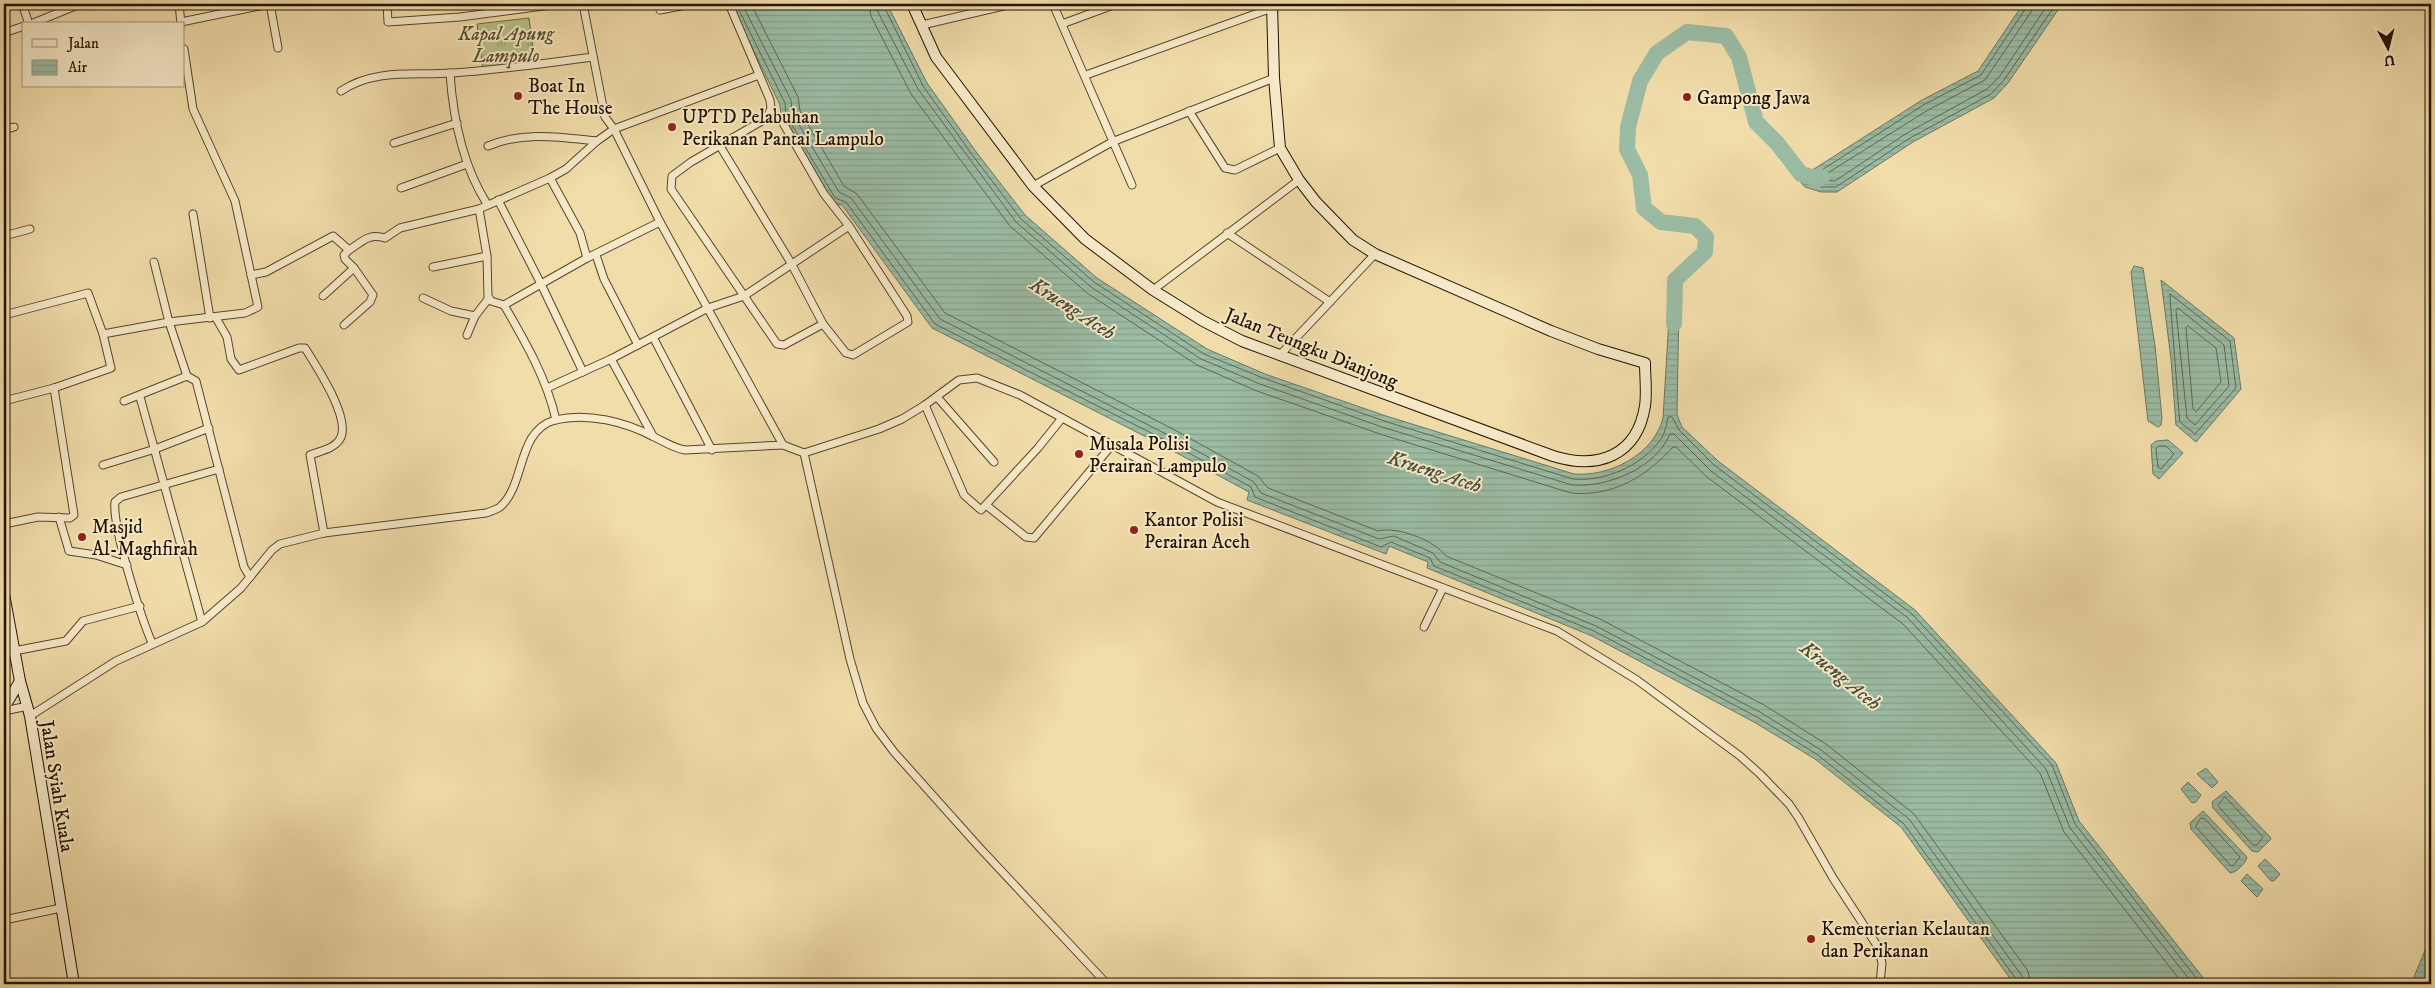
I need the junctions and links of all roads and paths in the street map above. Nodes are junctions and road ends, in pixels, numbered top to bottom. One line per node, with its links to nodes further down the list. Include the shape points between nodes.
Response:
1 (22, 4): 16 (street)
2 (80, 4): 17 (street)
3 (179, 4): 18 (street)
4 (269, 4): 19 (street); 24 (street)
5 (387, 4): 6 (street, via 388,22 460,17)
6 (559, 4)
7 (584, 4): 26 (street)
8 (692, 4): 15 (street)
9 (729, 4): 28 (street)
10 (912, 4): 21 (street, Jalan Teungku Dianjong)
11 (1012, 4): 21 (street)
12 (1053, 4): 20 (street)
13 (1116, 4): 20 (street)
14 (1272, 6): 29 (street); 30 (street)
15 (660, 10)
16 (29, 22)
17 (35, 22)
18 (181, 22)
19 (185, 22)
20 (1062, 24): 29 (street)
21 (922, 25): 48 (street, Jalan Teungku Dianjong, via 936,57 953,82)
22 (22, 27): 23 (street)
23 (4, 33)
24 (278, 48)
25 (185, 56): 68 (street, via 193,109 235,201)
26 (593, 57): 27 (street); 36 (street, via 605,117)
27 (450, 74): 31 (street, via 376,77 352,83); 33 (street)
28 (759, 75): 36 (street); 42 (street, via 770,100 770,114)
29 (1086, 75): 39 (street)
30 (1274, 78): 32 (street); 43 (street)
31 (341, 91)
32 (1190, 111): 39 (street); 43 (street, via 1225,168 1235,170)
33 (457, 123): 40 (street); 44 (street)
34 (782, 123): 55 (street, via 824,194)
35 (14, 127): 37 (street)
36 (614, 129): 38 (street); 54 (street)
37 (4, 130)
38 (597, 141): 41 (street, via 536,135 506,138); 45 (street, via 566,169)
39 (1112, 142): 47 (street); 48 (street)
40 (394, 143)
41 (488, 146)
42 (720, 146): 65 (street); 72 (street, via 672,176 670,189)
43 (1280, 148): 46 (street)
44 (468, 164): 49 (street); 51 (street, via 476,187)
45 (550, 178): 50 (street); 63 (street, via 580,233)
46 (1299, 180): 57 (street); 60 (street, via 1353,240)
47 (1132, 185)
48 (1033, 186): 70 (street, Jalan Teungku Dianjong, via 1085,239)
49 (401, 188)
50 (498, 200): 51 (street); 69 (street)
51 (487, 204): 52 (street)
52 (478, 209): 59 (street, via 400,228 385,238 371,236); 62 (street)
53 (193, 214): 80 (street)
54 (660, 222): 61 (street); 77 (street)
55 (849, 226): 65 (street); 82 (street, via 908,320 853,355 838,344)
56 (30, 229): 58 (street)
57 (1227, 233): 70 (street); 75 (street)
58 (4, 236)
59 (348, 250): 67 (street, via 345,259); 68 (street, via 333,236 266,272)
60 (1375, 254): 75 (street); 88 (street, Jalan Teungku Dianjong, via 1551,331 1645,364 1645,404 1638,430 1620,452 1608,458 1580,462 1553,456)
61 (596, 255): 63 (street); 87 (street, via 604,279)
62 (487, 256): 66 (street); 74 (street)
63 (587, 258): 69 (street)
64 (154, 262): 81 (street)
65 (791, 263): 72 (street); 82 (street)
66 (433, 267)
67 (354, 268): 71 (street); 83 (street, via 373,295 370,302)
68 (251, 275): 80 (street, via 257,308)
69 (541, 284): 76 (street); 90 (street)
70 (1153, 290): 88 (street, Jalan Teungku Dianjong, via 1223,332)
71 (323, 296)
72 (744, 296): 77 (street); 82 (street, via 779,346)
73 (423, 298): 79 (street, via 451,311)
74 (489, 298): 76 (street); 79 (street)
75 (1330, 302): 88 (street)
76 (504, 305): 93 (street)
77 (708, 308): 86 (street); 103 (street)
78 (4, 315): 84 (street, via 88,293)
79 (475, 316): 85 (street)
80 (213, 318): 81 (street); 115 (street, via 226,337 239,370 305,348 341,413 343,429 340,439 331,448 310,455)
81 (169, 322): 84 (street); 91 (street)
82 (823, 324)
83 (344, 325)
84 (104, 334): 92 (street, via 111,368)
85 (467, 335)
86 (653, 337): 87 (street); 106 (street)
87 (638, 345): 89 (street)
88 (1279, 356)
89 (611, 359): 90 (street); 102 (street)
90 (583, 372): 93 (street)
91 (187, 376): 95 (street); 101 (street, via 196,381)
92 (54, 388): 96 (street); 113 (street, via 74,507 73,517)
93 (547, 388): 100 (street)
94 (937, 396): 98 (street); 99 (street, via 959,380 972,377 1003,387); 108 (street)
95 (140, 397): 97 (street); 105 (street)
96 (4, 401)
97 (124, 401)
98 (925, 405): 107 (street, via 892,424); 112 (street, via 964,495 981,510)
99 (1062, 418): 104 (street); 112 (street)
100 (556, 420): 102 (street, via 577,416 612,422); 115 (street, via 546,423 534,434 508,498 499,508 486,513)
101 (209, 428): 105 (street); 110 (street)
102 (653, 436): 106 (street, via 674,448)
103 (783, 445): 106 (street); 107 (street)
104 (1111, 446): 112 (street, via 1034,538 1026,537); 118 (street, via 1217,502)
105 (155, 449): 109 (street); 111 (street)
106 (712, 450)
107 (804, 453): 132 (street, via 850,659 876,728 979,847)
108 (994, 462)
109 (103, 465)
110 (219, 469): 111 (street); 117 (street)
111 (164, 485): 116 (street, via 120,497 115,502 116,522); 122 (street)
112 (986, 505)
113 (59, 518): 114 (street, via 38,517); 116 (street, via 69,550)
114 (4, 524)
115 (324, 533): 117 (street, via 280,544)
116 (127, 565): 120 (street)
117 (247, 571): 122 (street, via 241,588)
118 (1443, 588): 123 (street); 133 (street, via 1557,631 1637,680 1760,774 1798,817 1878,947 1882,963)
119 (4, 594): 121 (street, Jalan Syiah Kuala)
120 (140, 606): 124 (street); 125 (street, via 83,621 66,641)
121 (6, 620): 125 (street, Jalan Syiah Kuala)
122 (202, 622): 124 (street)
123 (1424, 627)
124 (150, 639): 128 (street)
125 (14, 651): 126 (street, Jalan Syiah Kuala)
126 (20, 681): 127 (street); 128 (street, Jalan Syiah Kuala)
127 (4, 710): 128 (street)
128 (29, 711): 129 (street, Jalan Syiah Kuala)
129 (60, 908): 130 (street); 131 (street, Jalan Syiah Kuala)
130 (4, 920)
131 (74, 984)
132 (1107, 984)
133 (1880, 984)

